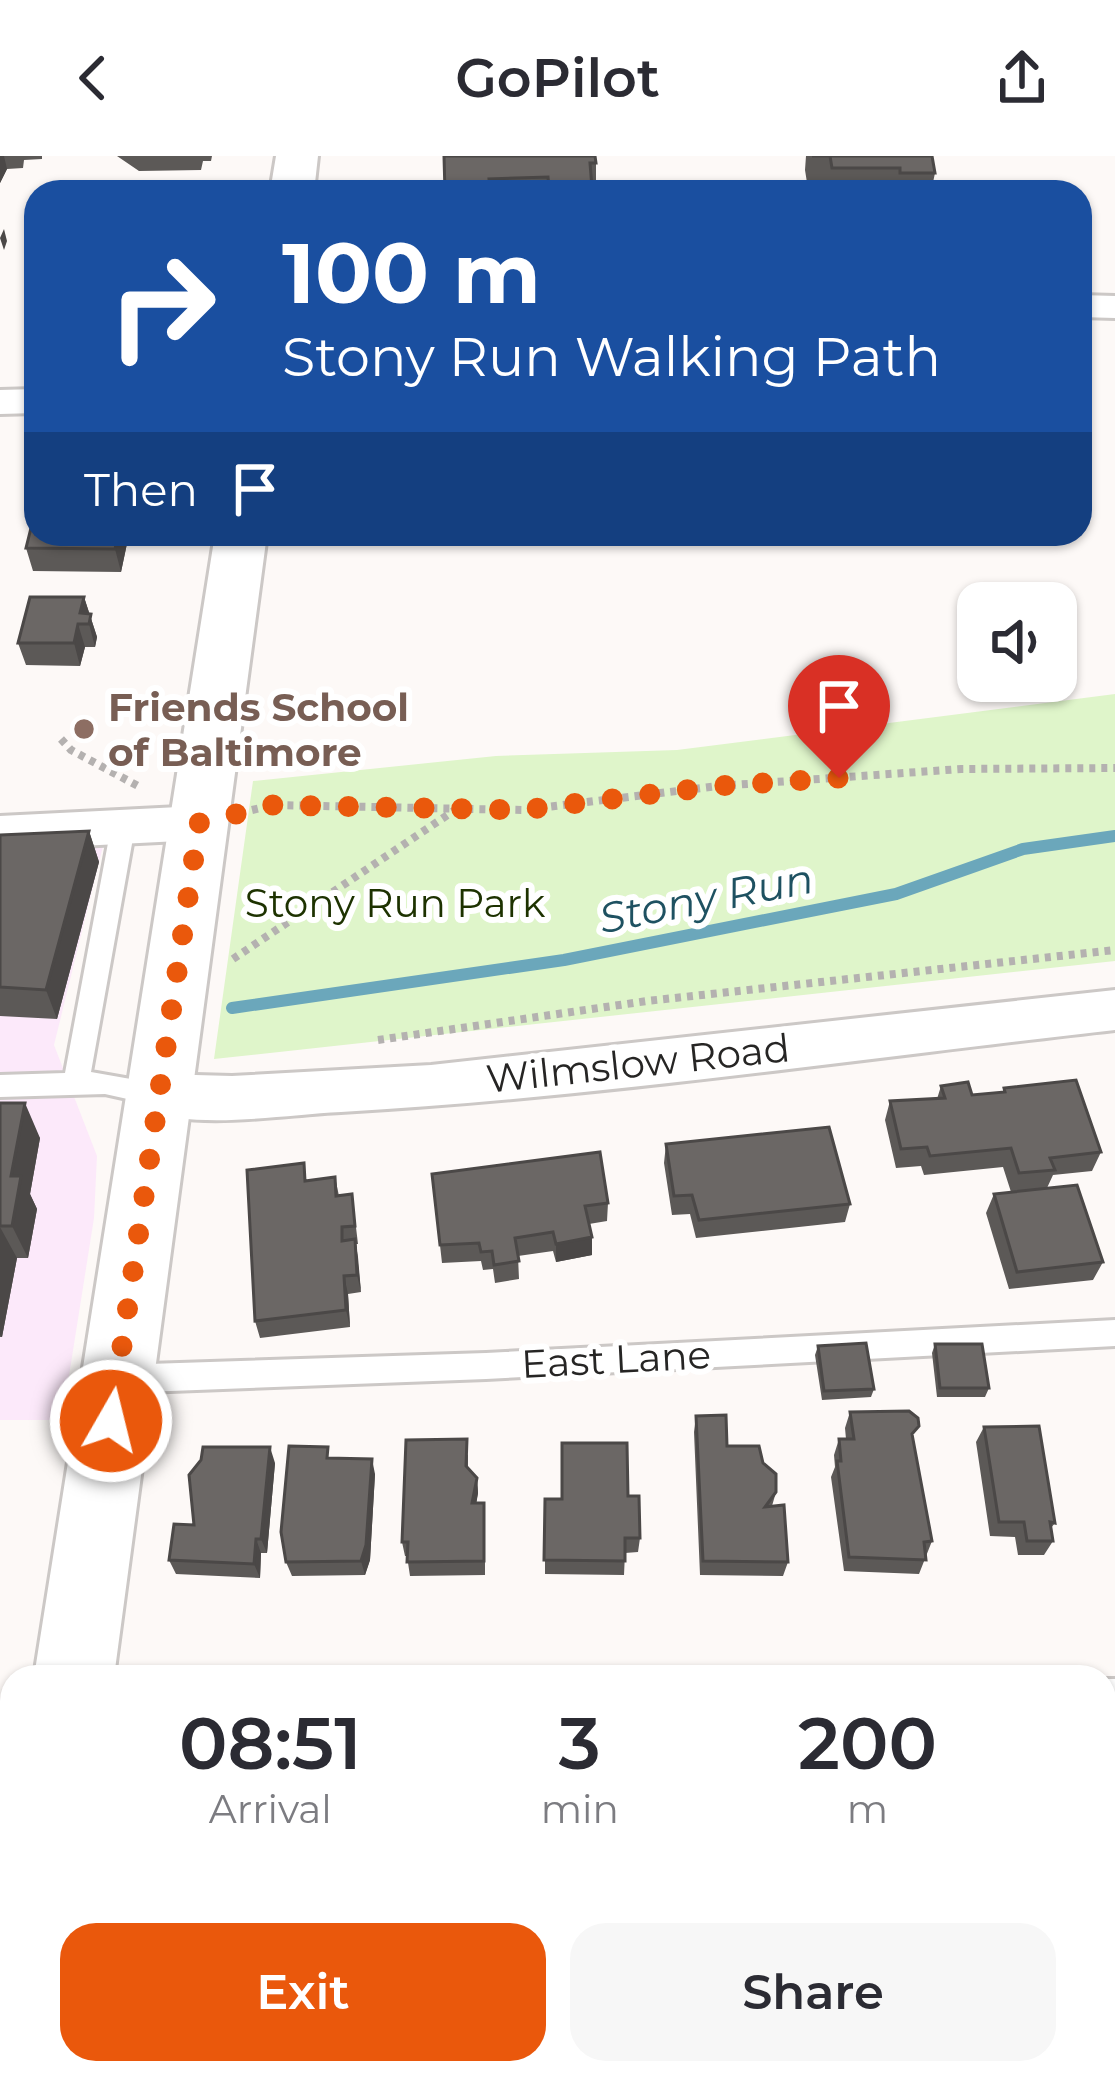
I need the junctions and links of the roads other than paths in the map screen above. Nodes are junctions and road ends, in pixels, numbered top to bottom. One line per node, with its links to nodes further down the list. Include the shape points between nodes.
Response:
1 (237, 546): 2 (street)
2 (157, 814): 3 (street); 5 (lane); 7 (street)
3 (0, 833)
4 (1115, 1010): 7 (street, Wilmslow Road, via 431,1086)
5 (76, 1084): 6 (lane); 7 (lane)
6 (0, 1086)
7 (159, 1095): 9 (street)
8 (1115, 1333): 9 (lane, East Lane)
9 (118, 1379): 10 (street)
10 (76, 1665)

